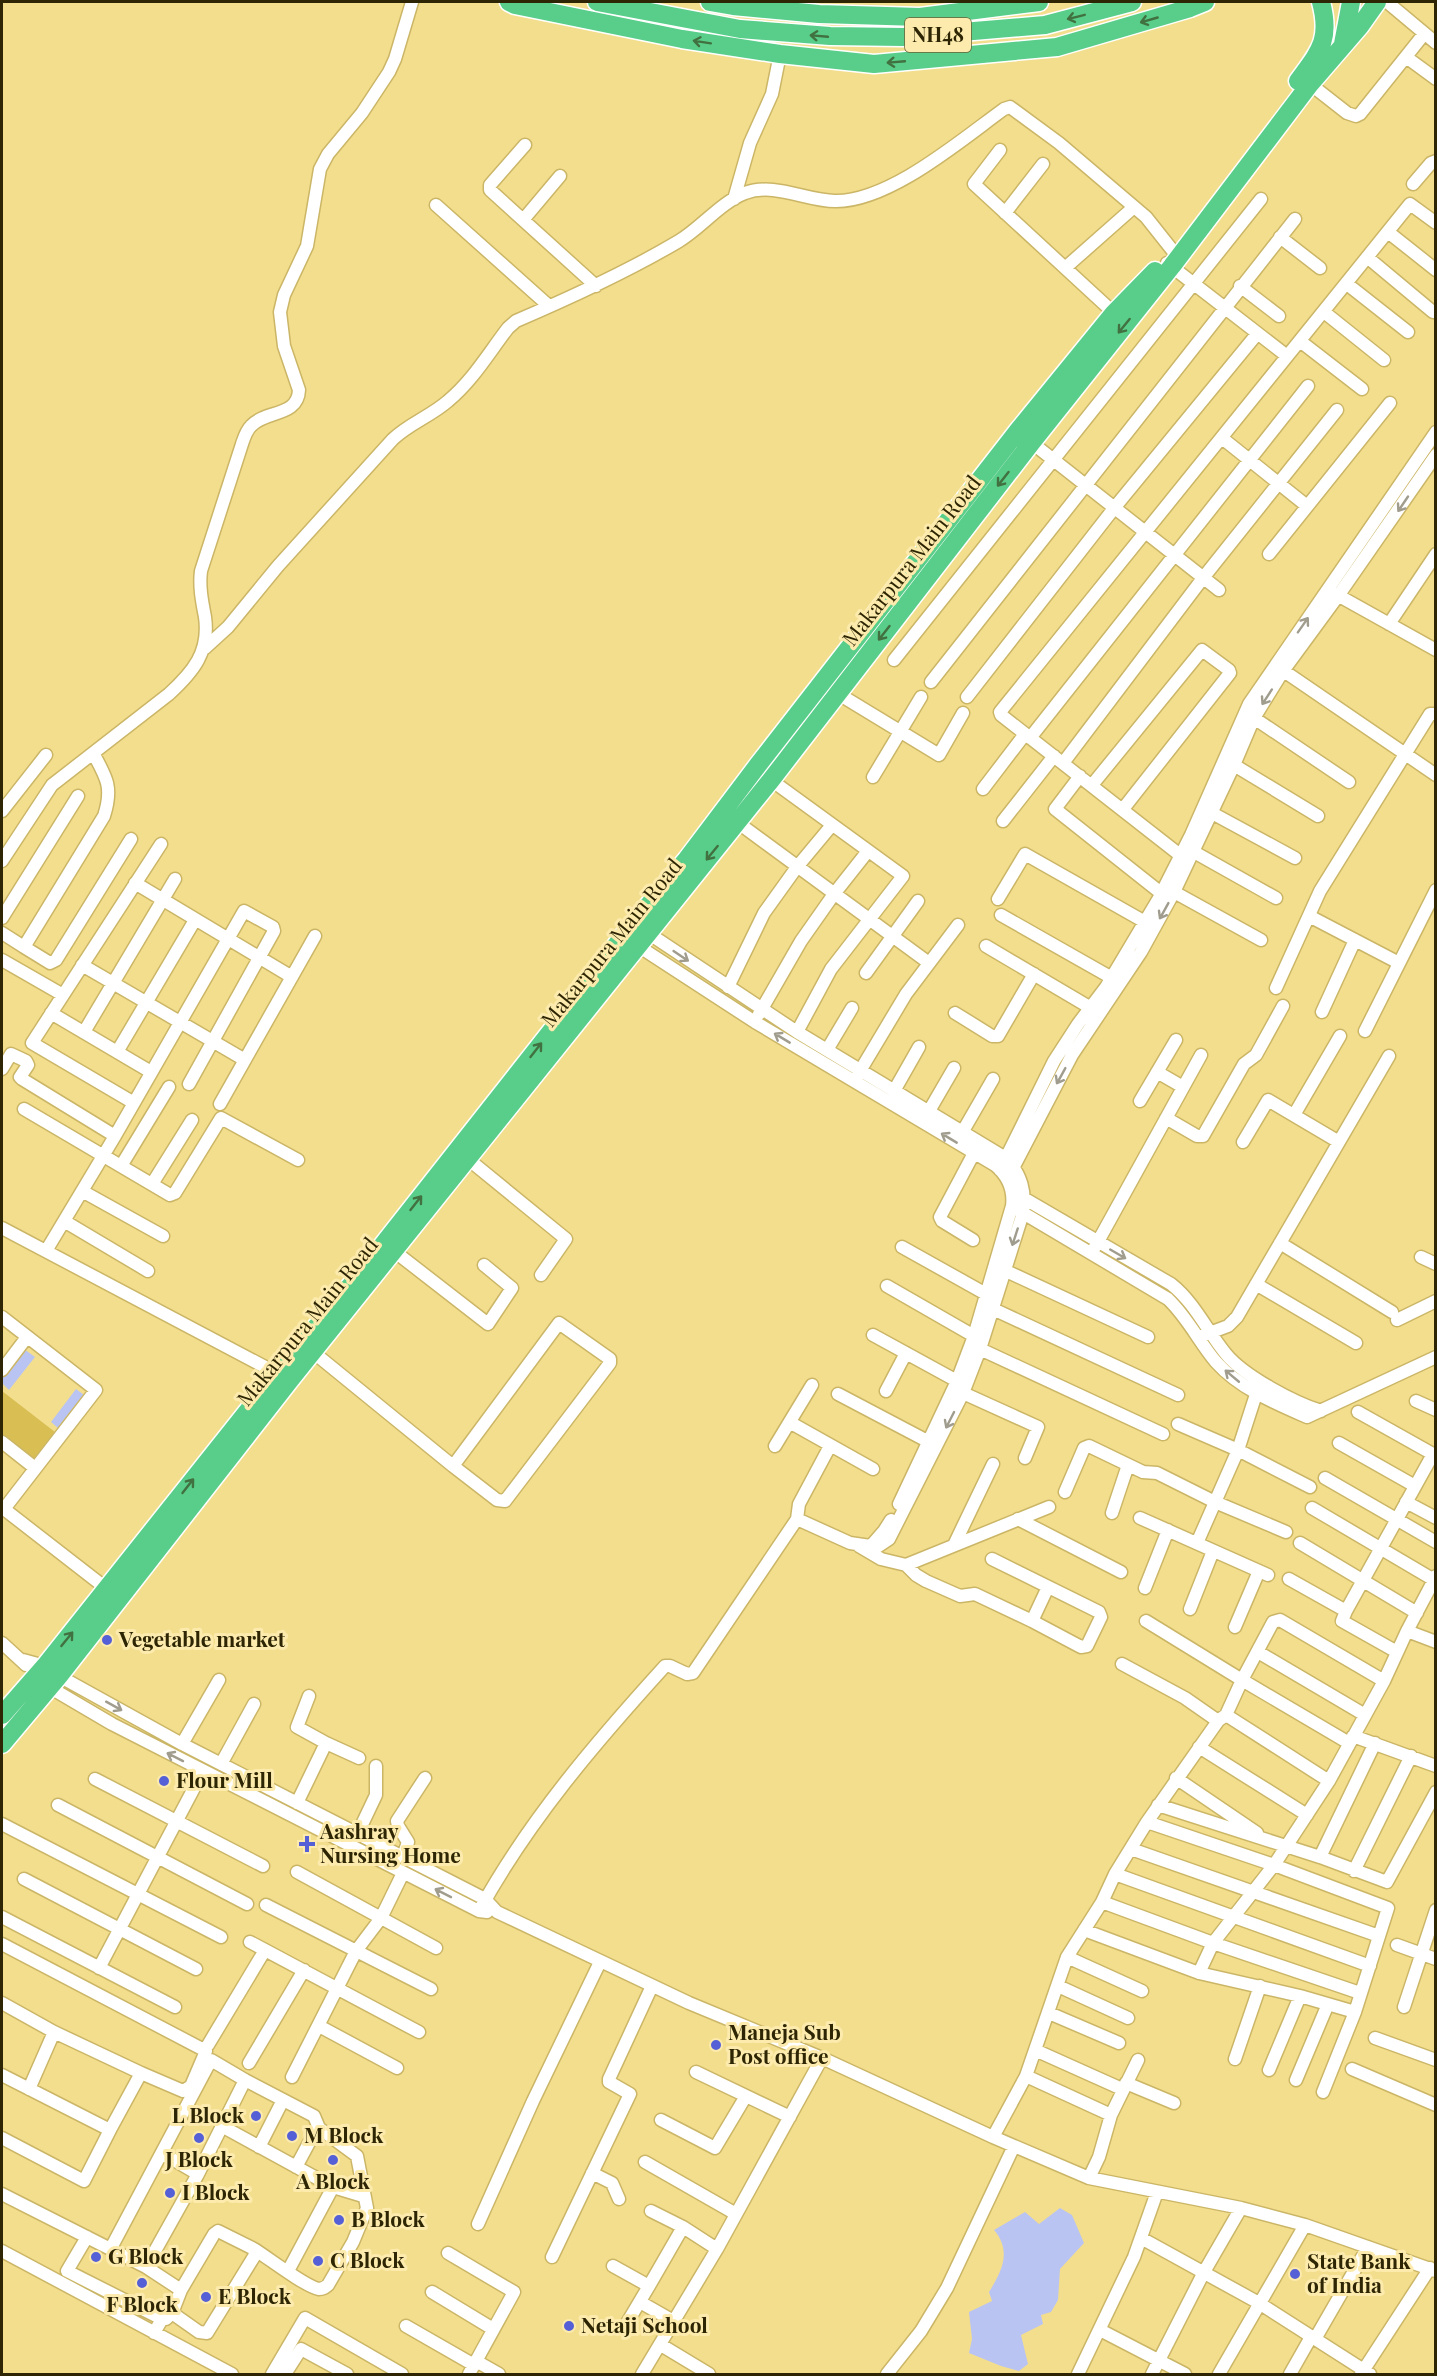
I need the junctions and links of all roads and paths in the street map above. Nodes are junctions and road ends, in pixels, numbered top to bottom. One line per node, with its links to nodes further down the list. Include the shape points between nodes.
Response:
1 (412, 2): 82 (street, via 389,72 320,169 307,246 280,312 284,346 298,397 290,408 250,427 242,444 201,571)
2 (509, 2): 19 (highway, one-way to 2, via 682,39)
3 (597, 2): 6 (highway, NH48, one-way to 3, via 1046,25 903,37 740,29)
4 (710, 2): 5 (highway, NH48, via 819,14 920,17)
5 (1039, 2)
6 (1132, 2)
7 (1205, 2): 19 (highway, one-way to 19, via 1057,47 874,64)
8 (1307, 2): 16 (highway, via 1314,10)
9 (1322, 2): 16 (highway, via 1326,18)
10 (1338, 2): 14 (highway)
11 (1351, 2): 14 (highway)
12 (1377, 2): 18 (highway)
13 (1387, 2): 15 (street)
14 (1348, 21): 18 (highway)
15 (1424, 34): 17 (street); 20 (street)
16 (1324, 43): 25 (highway)
17 (1436, 44)
18 (1343, 46): 22 (highway)
19 (780, 54): 30 (street, via 772,94 750,143)
20 (1406, 57): 21 (street); 22 (street, via 1356,116)
21 (1436, 79)
22 (1310, 84): 25 (highway)
23 (525, 145): 36 (street, via 489,188)
24 (1000, 150): 34 (street, via 974,184)
25 (1247, 160): 41 (highway, Makarpura Main Road)
26 (1436, 161): 29 (street)
27 (1042, 164): 34 (street)
28 (560, 176): 36 (street)
29 (1413, 184)
30 (734, 199): 33 (street, via 752,191 769,190 832,201 867,196 937,158 1010,107); 47 (street, via 682,239)
31 (1261, 199): 45 (street)
32 (436, 205): 49 (street)
33 (1134, 207): 41 (street, via 1151,223); 42 (street)
34 (1005, 213): 42 (street)
35 (1295, 219): 39 (street)
36 (523, 220): 47 (street)
37 (1436, 223): 38 (street, via 1410,204)
38 (1388, 232): 40 (street); 44 (street)
39 (1280, 237): 43 (street); 48 (street)
40 (1367, 257): 46 (street); 52 (street)
41 (1170, 260): 45 (street); 53 (highway, Makarpura Main Road); 65 (highway, Makarpura Main Road, one-way to 65)
42 (1065, 268): 53 (street)
43 (1320, 268)
44 (1436, 270)
45 (1193, 283): 50 (street); 68 (street)
46 (1347, 284): 51 (street); 55 (street)
47 (596, 286): 49 (street)
48 (1240, 286): 50 (street); 54 (street)
49 (549, 306): 82 (street, via 516,321 467,384 393,439 228,627)
50 (1225, 308): 56 (street); 71 (street)
51 (1323, 312): 57 (street); 59 (street)
52 (1433, 312)
53 (1114, 313): 65 (highway, Makarpura Main Road)
54 (1279, 316)
55 (1408, 332)
56 (1257, 334): 58 (street); 73 (street)
57 (1300, 341): 58 (street); 61 (street)
58 (1287, 356): 66 (street)
59 (1384, 360)
60 (1308, 386): 69 (street)
61 (1362, 389)
62 (1390, 403): 72 (street)
63 (1337, 410): 70 (street)
64 (1436, 432): 67 (street)
65 (1024, 437): 68 (street); 87 (highway, Makarpura Main Road, one-way to 87); 141 (highway, Makarpura Main Road, via 758,765)
66 (1222, 438): 69 (street); 74 (street)
67 (1432, 452): 80 (street)
68 (1054, 460): 71 (street); 84 (street)
69 (1250, 460): 70 (street); 77 (street)
70 (1279, 484): 72 (street); 78 (street)
71 (1085, 486): 73 (street); 86 (street)
72 (1307, 506): 75 (street)
73 (1115, 507): 74 (street); 89 (street)
74 (1146, 532): 77 (street); 94 (street, via 1000,712)
75 (1269, 554)
76 (1436, 554): 81 (street)
77 (1174, 555): 78 (street); 94 (street)
78 (1203, 578): 79 (street); 98 (street)
79 (1218, 590)
80 (1333, 593): 81 (street); 85 (street)
81 (1389, 624): 83 (street)
82 (205, 648): 95 (street, via 194,669 169,694)
83 (1436, 650)
84 (894, 660)
85 (1279, 668): 92 (street); 97 (street)
86 (931, 682)
87 (837, 693): 93 (street); 103 (highway, Makarpura Main Road)
88 (921, 697): 93 (street)
89 (967, 697)
90 (963, 713): 93 (street, via 939,754)
91 (1436, 714): 97 (street, via 1430,714)
92 (1249, 715): 99 (street); 104 (street)
93 (900, 731): 102 (street)
94 (1028, 736): 98 (street); 106 (street)
95 (93, 753): 121 (street, via 52,785); 148 (street, via 108,780 104,816)
96 (46, 755): 109 (street)
97 (1406, 755): 100 (street); 134 (street, via 1320,891)
98 (1058, 759): 101 (street); 112 (street)
99 (1230, 762): 110 (street); 111 (street); 119 (street)
100 (1436, 775)
101 (1080, 776): 105 (street); 127 (street, via 1055,808)
102 (873, 777)
103 (771, 780): 113 (highway, Makarpura Main Road); 114 (street)
104 (1349, 782)
105 (1092, 785): 108 (street); 108 (street, via 1202,650 1230,670)
106 (983, 789)
107 (78, 796): 135 (street)
108 (1123, 809): 119 (street)
109 (2, 811)
110 (1212, 813): 118 (street); 120 (street)
111 (1318, 816)
112 (1003, 821)
113 (737, 822): 122 (street); 141 (highway, Makarpura Main Road, one-way to 141)
114 (832, 825): 117 (street); 122 (street)
115 (131, 839): 148 (street, via 56,960 50,963)
116 (160, 844): 124 (street)
117 (868, 851): 128 (street); 137 (street, via 903,876)
118 (1194, 852): 126 (street); 129 (street)
119 (1180, 855): 127 (street)
120 (1295, 858)
121 (2, 861)
122 (798, 867): 128 (street); 160 (street, via 764,913)
123 (175, 879): 130 (street)
124 (135, 883): 130 (street); 154 (street)
125 (1436, 890): 153 (street)
126 (1174, 892): 145 (street); 149 (street, one-way to 149)
127 (1161, 893): 138 (street)
128 (834, 894): 137 (street); 166 (street, via 801,941)
129 (1276, 898)
130 (162, 899): 136 (street); 159 (street)
131 (998, 899): 138 (street, via 1025,854)
132 (918, 901): 143 (street)
133 (1001, 915): 158 (street)
134 (1309, 916): 146 (street); 161 (street)
135 (2, 918)
136 (195, 920): 144 (street); 163 (street)
137 (869, 920): 143 (street); 175 (street, via 831,969)
138 (1145, 922): 149 (street)
139 (958, 925): 152 (street)
140 (2, 933): 148 (street)
141 (636, 934): 160 (street, one-way to 160); 171 (street); 209 (highway, Makarpura Main Road); 253 (highway, Makarpura Main Road, one-way to 141, via 553,1029)
142 (315, 936): 157 (street)
143 (892, 937): 152 (street); 155 (street)
144 (227, 939): 150 (street); 150 (street, via 243,911 273,927); 172 (street)
145 (1261, 940)
146 (1355, 940): 153 (street); 168 (street)
147 (986, 946): 156 (street)
148 (24, 947)
149 (1136, 949): 158 (street); 167 (street)
150 (259, 957): 157 (street); 178 (street)
151 (2, 960): 162 (street)
152 (929, 963): 189 (street, via 889,1020)
153 (1399, 963): 173 (street)
154 (82, 965): 159 (street); 162 (street)
155 (866, 973)
156 (1034, 974): 167 (street); 170 (street, via 998,1036)
157 (292, 977): 184 (street)
158 (1112, 978): 167 (street)
159 (113, 984): 163 (street); 174 (street)
160 (728, 987): 166 (street)
161 (1276, 988)
162 (63, 995): 169 (street)
163 (146, 1003): 172 (street); 181 (street)
164 (1284, 1006): 201 (street, via 1256,1055 1244,1064 1203,1136)
165 (852, 1008): 180 (street)
166 (762, 1009): 171 (street); 175 (street)
167 (1095, 1010): 212 (street, via 1054,1061)
168 (1322, 1012)
169 (51, 1013): 174 (street); 196 (street, via 32,1043)
170 (956, 1013)
171 (755, 1022): 189 (street, one-way to 171)
172 (179, 1023): 178 (street); 187 (street)
173 (1365, 1030)
174 (84, 1032): 181 (street)
175 (797, 1032): 180 (street)
176 (1340, 1036): 200 (street)
177 (1176, 1040): 188 (street)
178 (212, 1041): 184 (street); 191 (street)
179 (920, 1047): 194 (street)
180 (827, 1050): 189 (street)
181 (117, 1052): 187 (street)
182 (1201, 1055): 193 (street)
183 (1389, 1056): 206 (street)
184 (245, 1060): 197 (street)
185 (954, 1068): 199 (street)
186 (2, 1070): 204 (street, via 11,1054 26,1061 22,1079)
187 (151, 1072): 196 (street)
188 (1157, 1072): 193 (street); 195 (street)
189 (857, 1076): 194 (street); 207 (street, one-way to 189)
190 (993, 1078): 203 (street)
191 (189, 1084)
192 (169, 1087): 211 (street)
193 (1183, 1087): 201 (street)
194 (894, 1091): 199 (street)
195 (1140, 1101)
196 (134, 1103): 204 (street)
197 (220, 1104)
198 (24, 1109): 208 (street)
199 (929, 1111): 203 (street)
200 (1294, 1115): 205 (street, via 1268,1100); 206 (street)
201 (1166, 1118): 221 (street)
202 (192, 1120): 213 (street)
203 (963, 1131): 212 (street)
204 (115, 1136): 208 (street)
205 (1243, 1142)
206 (1339, 1142): 222 (street)
207 (974, 1153): 212 (street); 220 (street, via 940,1217)
208 (103, 1156): 211 (street); 214 (street)
209 (468, 1159): 225 (highway, Makarpura Main Road); 233 (street, via 566,1239)
210 (298, 1160): 213 (street, via 221,1118 174,1193 170,1195)
211 (121, 1166): 213 (street)
212 (1007, 1169): 215 (street, via 1020,1178)
213 (152, 1184)
214 (82, 1191): 217 (street); 219 (street)
215 (1019, 1195): 216 (street); 221 (street)
216 (1017, 1210): 226 (street); 231 (street, one-way to 231); 237 (street)
217 (64, 1221): 224 (street); 232 (street)
218 (2, 1228): 224 (street)
219 (162, 1236)
220 (974, 1240)
221 (1098, 1242): 226 (street); 230 (street, one-way to 230)
222 (1280, 1244): 235 (street); 238 (street, via 1395,1316)
223 (902, 1247): 237 (street)
224 (46, 1251): 253 (street)
225 (394, 1251): 229 (street, via 488,1324 512,1288); 249 (highway, Makarpura Main Road)
226 (1092, 1254): 234 (street)
227 (1421, 1257): 228 (street)
228 (1436, 1264)
229 (484, 1265)
230 (1144, 1268): 234 (street); 241 (street, via 1184,1295)
231 (1004, 1270): 239 (street); 245 (street)
232 (148, 1271)
233 (541, 1275)
234 (1136, 1280): 246 (street, via 1168,1299)
235 (1256, 1284): 241 (street, via 1237,1317); 247 (street)
236 (887, 1286): 243 (street)
237 (986, 1294): 243 (street)
238 (1436, 1301)
239 (993, 1308): 248 (street); 260 (street)
240 (2, 1317): 244 (street)
241 (1212, 1333): 246 (street); 256 (street, via 1231,1360)
242 (873, 1335): 250 (street)
243 (974, 1336): 254 (street)
244 (27, 1337): 252 (street); 277 (street, via 96,1390)
245 (1148, 1337)
246 (1198, 1337): 256 (street, one-way to 246, via 1231,1376)
247 (1356, 1343)
248 (980, 1349): 259 (street); 266 (street)
249 (313, 1352): 253 (highway, Makarpura Main Road); 276 (street)
250 (906, 1353): 254 (street); 257 (street)
251 (1436, 1357): 256 (street, via 1321,1411)
252 (2, 1370)
253 (284, 1377): 310 (highway, Makarpura Main Road, one-way to 253); 323 (highway, Makarpura Main Road)
254 (957, 1380): 268 (street)
255 (812, 1385): 264 (street)
256 (1259, 1387): 272 (street)
257 (886, 1391)
258 (838, 1394): 268 (street)
259 (963, 1394): 268 (street, one-way to 268); 273 (street, via 1038,1427)
260 (1178, 1395)
261 (1416, 1401): 262 (street)
262 (1436, 1410)
263 (1358, 1412): 280 (street, via 1431,1453)
264 (790, 1423): 270 (street); 271 (street)
265 (1178, 1424): 272 (street)
266 (1163, 1434)
267 (2, 1442): 277 (street)
268 (932, 1443): 299 (street, via 889,1539 878,1547)
269 (1339, 1443): 280 (street)
270 (775, 1446)
271 (830, 1446): 278 (street); 290 (street, via 800,1504)
272 (1238, 1450): 281 (street); 283 (street)
273 (1025, 1458)
274 (993, 1464): 298 (street)
275 (1128, 1465): 282 (street, via 1086,1446); 283 (street, via 1157,1473); 287 (street)
276 (453, 1466): 276 (street, via 559,1323 610,1359 506,1501 497,1500)
277 (35, 1468): 310 (street, via 4,1509)
278 (873, 1469)
279 (1325, 1478): 292 (street)
280 (1415, 1486): 284 (street)
281 (1310, 1487)
282 (1065, 1492)
283 (1215, 1502): 294 (street); 296 (street)
284 (1406, 1502): 289 (street); 292 (street)
285 (1049, 1507): 291 (street)
286 (1312, 1508): 300 (street)
287 (1112, 1512)
288 (1140, 1518): 293 (street)
289 (1436, 1518)
290 (797, 1519): 299 (street); 374 (street, via 693,1673 665,1666 551,1799)
291 (1018, 1519): 298 (street); 304 (street)
292 (1397, 1519): 295 (street); 300 (street)
293 (1168, 1530): 296 (street); 309 (street)
294 (1286, 1532)
295 (1436, 1542)
296 (1197, 1543): 301 (street)
297 (1300, 1543): 307 (street)
298 (954, 1545): 303 (street)
299 (864, 1546): 303 (street, via 881,1559)
300 (1382, 1549): 306 (street); 307 (street)
301 (1214, 1551): 311 (street); 316 (street, via 1263,1573)
302 (992, 1559): 308 (street)
303 (906, 1565): 314 (street, via 916,1575 960,1596 975,1594)
304 (1122, 1572)
305 (1289, 1579): 312 (street)
306 (1435, 1579): 313 (street)
307 (1363, 1582): 312 (street); 313 (street)
308 (1048, 1587): 314 (street); 314 (street, via 1099,1612 1101,1617 1084,1648)
309 (1145, 1588)
310 (107, 1589): 323 (highway, Makarpura Main Road, one-way to 310)
311 (1190, 1609)
312 (1346, 1611): 321 (street, via 1342,1621)
313 (1417, 1613): 317 (street)
314 (1032, 1621)
315 (1146, 1621): 325 (street)
316 (1235, 1627)
317 (1407, 1631): 318 (street); 321 (street)
318 (1436, 1642)
319 (2, 1643): 323 (street)
320 (1257, 1652): 325 (street); 326 (street, via 1273,1622 1280,1620); 330 (street)
321 (1397, 1652): 326 (street)
322 (1122, 1665): 331 (street)
323 (47, 1677): 329 (highway, Makarpura Main Road); 335 (highway, Makarpura Main Road); 336 (street, one-way to 336); 343 (street, one-way to 323, via 112,1724)
324 (219, 1680): 336 (street)
325 (1242, 1680): 331 (street); 332 (street)
326 (1384, 1681): 330 (street)
327 (309, 1696): 333 (street, via 297,1727)
328 (254, 1704): 340 (street)
329 (2, 1715)
330 (1365, 1716): 332 (street)
331 (1222, 1718): 337 (street); 347 (street)
332 (1351, 1740): 334 (street); 347 (street)
333 (326, 1743): 339 (street); 351 (street)
334 (1375, 1743): 338 (street); 364 (street)
335 (2, 1744)
336 (182, 1744): 340 (street)
337 (1199, 1747): 345 (street); 354 (street)
338 (1411, 1756): 342 (street); 367 (street)
339 (359, 1758)
340 (221, 1764): 348 (street)
341 (376, 1766): 358 (street, via 373,1806)
342 (1436, 1766)
343 (203, 1771): 350 (street); 355 (street)
344 (425, 1778): 363 (street, via 397,1821 408,1842)
345 (1176, 1778): 353 (street); 359 (street)
346 (95, 1779): 355 (street)
347 (1329, 1781): 354 (street)
348 (270, 1789): 350 (street); 351 (street)
349 (1436, 1792): 367 (street, via 1388,1882)
350 (263, 1802): 369 (street)
351 (297, 1803): 358 (street)
352 (58, 1805): 362 (street)
353 (1158, 1805): 356 (street); 359 (street)
354 (1307, 1815): 360 (street)
355 (176, 1821): 362 (street); 366 (street)
356 (1147, 1822): 361 (street); 365 (street)
357 (2, 1824): 373 (street)
358 (357, 1835): 363 (street)
359 (1269, 1841): 360 (street)
360 (1285, 1846): 364 (street); 365 (street)
361 (1131, 1849): 370 (street); 372 (street)
362 (158, 1857): 373 (street); 376 (street)
363 (403, 1857): 374 (street)
364 (1320, 1857): 367 (street)
365 (1274, 1865): 372 (street); 386 (street, via 1386,1906 1389,1911)
366 (263, 1866)
367 (1354, 1871)
368 (297, 1872): 383 (street)
369 (403, 1872): 379 (street, one-way to 369); 383 (street)
370 (1115, 1874): 375 (street); 381 (street)
371 (24, 1879): 384 (street)
372 (1252, 1892): 381 (street); 386 (street)
373 (138, 1894): 384 (street); 387 (street)
374 (485, 1899): 379 (street); 380 (street)
375 (1102, 1902): 385 (street); 389 (street)
376 (247, 1904)
377 (266, 1905): 394 (street)
378 (1436, 1910): 395 (street)
379 (478, 1911): 380 (street)
380 (497, 1912): 398 (street)
381 (1232, 1916): 389 (street); 399 (street)
382 (2, 1917): 400 (street)
383 (381, 1918): 392 (street); 394 (street)
384 (119, 1930): 400 (street); 401 (street)
385 (1084, 1930): 396 (street); 403 (street)
386 (1379, 1936): 399 (street)
387 (221, 1937)
388 (250, 1942): 393 (street)
389 (1213, 1943): 403 (street); 410 (street)
390 (2, 1944): 435 (street, via 206,2051 191,2086 183,2091)
391 (1397, 1945): 395 (street)
392 (436, 1948)
393 (265, 1950): 402 (street); 424 (street)
394 (356, 1951): 407 (street); 408 (street)
395 (1422, 1954): 397 (street); 415 (street)
396 (1067, 1957): 405 (street); 409 (street)
397 (1436, 1959)
398 (600, 1962): 404 (street); 472 (street)
399 (1370, 1966): 410 (street)
400 (99, 1968): 414 (street)
401 (196, 1969)
402 (304, 1970): 407 (street); 430 (street)
403 (1199, 1973): 406 (street)
404 (652, 1986): 426 (street); 462 (street, via 609,2079 630,2094)
405 (1058, 1986): 417 (street); 418 (street)
406 (1260, 1986): 411 (street); 427 (street)
407 (338, 1988): 419 (street); 421 (street)
408 (431, 1989)
409 (1142, 1991)
410 (1360, 1993): 416 (street)
411 (1300, 1996): 413 (street); 433 (street)
412 (2, 2003): 420 (street)
413 (1328, 2004): 416 (street); 440 (street)
414 (175, 2007)
415 (1404, 2007)
416 (1355, 2012): 443 (street)
417 (1049, 2013): 423 (street); 425 (street)
418 (1128, 2018)
419 (319, 2026): 431 (street); 438 (street)
420 (54, 2032): 435 (street); 442 (street)
421 (419, 2032)
422 (1375, 2038): 429 (street)
423 (1119, 2043)
424 (208, 2045)
425 (1035, 2050): 437 (street); 441 (street)
426 (822, 2058): 449 (street); 454 (street)
427 (1235, 2059)
428 (1138, 2060): 441 (street)
429 (1436, 2060)
430 (249, 2063)
431 (397, 2068)
432 (1352, 2069): 447 (street)
433 (1269, 2070)
434 (696, 2072): 444 (street)
435 (141, 2073): 453 (street)
436 (2, 2075): 442 (street)
437 (1026, 2076): 448 (street); 454 (street)
438 (292, 2077)
439 (245, 2080): 445 (street); 458 (street, via 211,2060); 461 (street)
440 (1296, 2080)
441 (1124, 2086): 446 (street); 448 (street)
442 (29, 2089): 453 (street)
443 (1323, 2092)
444 (746, 2096): 449 (street); 450 (street, via 715,2148)
445 (282, 2100): 451 (street, via 314,2116); 457 (street)
446 (1174, 2103)
447 (1436, 2105)
448 (1111, 2115): 463 (street)
449 (790, 2117): 471 (street)
450 (661, 2120)
451 (318, 2126): 460 (street); 467 (street, via 357,2156)
452 (227, 2129): 457 (street)
453 (110, 2130): 455 (street, via 84,2181)
454 (993, 2137): 456 (street)
455 (2, 2138)
456 (1014, 2146): 463 (street); 514 (street, via 947,2288 921,2331)
457 (260, 2147): 460 (street)
458 (162, 2153): 461 (street); 478 (street)
459 (645, 2162): 471 (street)
460 (296, 2167): 464 (street)
461 (198, 2174): 485 (street)
462 (592, 2174): 468 (street, via 612,2183); 483 (street)
463 (1089, 2178): 465 (street)
464 (333, 2187): 467 (street); 487 (street)
465 (1157, 2192): 469 (street); 476 (street)
466 (2, 2194): 475 (street)
467 (363, 2196): 487 (street, via 367,2208 328,2286 318,2288)
468 (619, 2199)
469 (1241, 2208): 473 (street); 488 (street)
470 (651, 2211): 474 (street)
471 (736, 2214): 480 (street)
472 (478, 2224)
473 (1305, 2225): 477 (street); 493 (street)
474 (683, 2227): 480 (street); 489 (street)
475 (87, 2237): 478 (street); 494 (street, via 68,2271)
476 (1141, 2238): 488 (street); 499 (street)
477 (1368, 2247): 486 (street); 501 (street)
478 (111, 2248): 485 (street)
479 (254, 2249): 487 (street); 490 (street, via 218,2231); 494 (street, via 255,2255 207,2333)
480 (717, 2249): 495 (street)
481 (2, 2251): 500 (street)
482 (448, 2253): 498 (street, via 514,2292)
483 (552, 2256)
484 (613, 2266): 489 (street)
485 (146, 2267): 490 (street)
486 (1433, 2270): 505 (street)
487 (288, 2271)
488 (1204, 2272): 493 (street); 503 (street)
489 (649, 2286): 492 (street)
490 (181, 2290): 494 (street)
491 (432, 2292): 498 (street)
492 (640, 2302): 495 (street); 497 (street)
493 (1259, 2303): 501 (street); 518 (street)
494 (167, 2316): 500 (street)
495 (675, 2322): 502 (street)
496 (406, 2326): 504 (street)
497 (624, 2328)
498 (493, 2329): 504 (street)
499 (1100, 2330): 503 (street); 515 (street)
500 (154, 2333): 506 (street)
501 (1313, 2338): 505 (street); 519 (street)
502 (661, 2345): 512 (street); 513 (street)
503 (1159, 2361): 516 (street); 517 (street)
504 (473, 2367): 511 (street)
505 (1365, 2373)
506 (232, 2374)
507 (272, 2374): 510 (street, via 305,2318)
508 (285, 2374): 509 (street, via 301,2349)
509 (346, 2374)
510 (402, 2374)
511 (500, 2374)
512 (642, 2374)
513 (709, 2374)
514 (886, 2374)
515 (1078, 2374)
516 (1152, 2374)
517 (1185, 2374)
518 (1219, 2374)
519 (1290, 2374)

